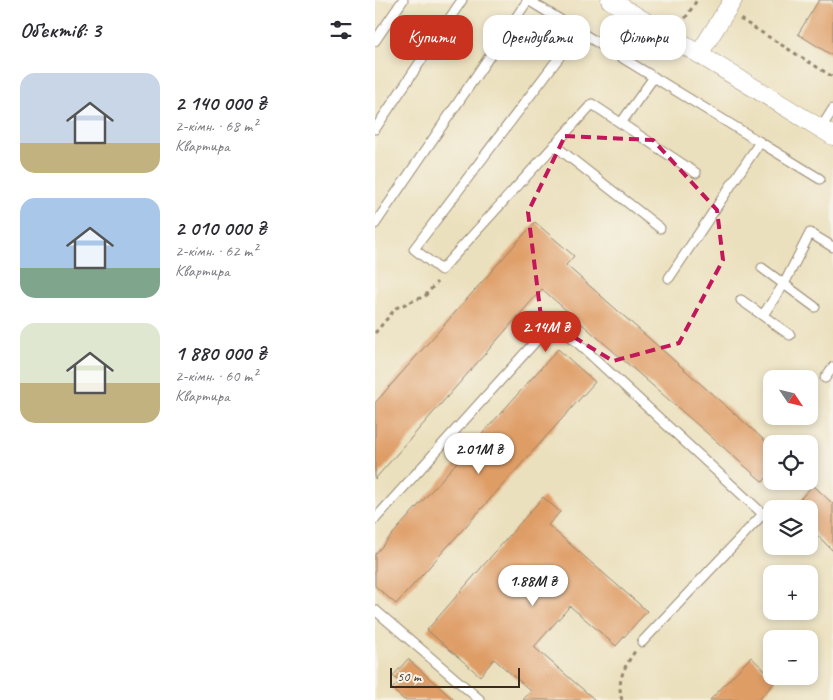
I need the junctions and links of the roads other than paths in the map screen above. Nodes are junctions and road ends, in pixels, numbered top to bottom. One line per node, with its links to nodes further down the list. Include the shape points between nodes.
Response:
1 (403, 0): 8 (lane)
2 (462, 0): 14 (lane)
3 (528, 0): 6 (lane); 20 (lane)
4 (610, 0): 9 (street)
5 (730, 5): 9 (street)
6 (553, 15)
7 (590, 38): 11 (lane)
8 (375, 41)
9 (699, 54): 15 (street)
10 (557, 60): 17 (lane, via 414,249 441,270)
11 (654, 77): 13 (lane); 16 (lane)
12 (833, 109): 15 (lane)
13 (621, 123): 17 (lane, via 592,104); 18 (lane)
14 (375, 129)
15 (827, 132)
16 (760, 142): 19 (lane); 24 (lane)
17 (554, 145): 21 (lane)
18 (696, 173)
19 (820, 179)
20 (375, 224)
21 (660, 228)
22 (833, 247): 25 (lane, via 810,233)
23 (762, 268): 25 (lane)
24 (669, 278)
25 (784, 284): 27 (lane); 28 (lane)
26 (741, 300): 28 (lane)
27 (815, 307)
28 (763, 316): 29 (lane)
29 (790, 336)
30 (833, 367): 31 (lane)
31 (825, 378)
32 (375, 519): 34 (lane, via 554,321 763,514)
33 (375, 610): 35 (lane)
34 (641, 642)
35 (480, 700)

